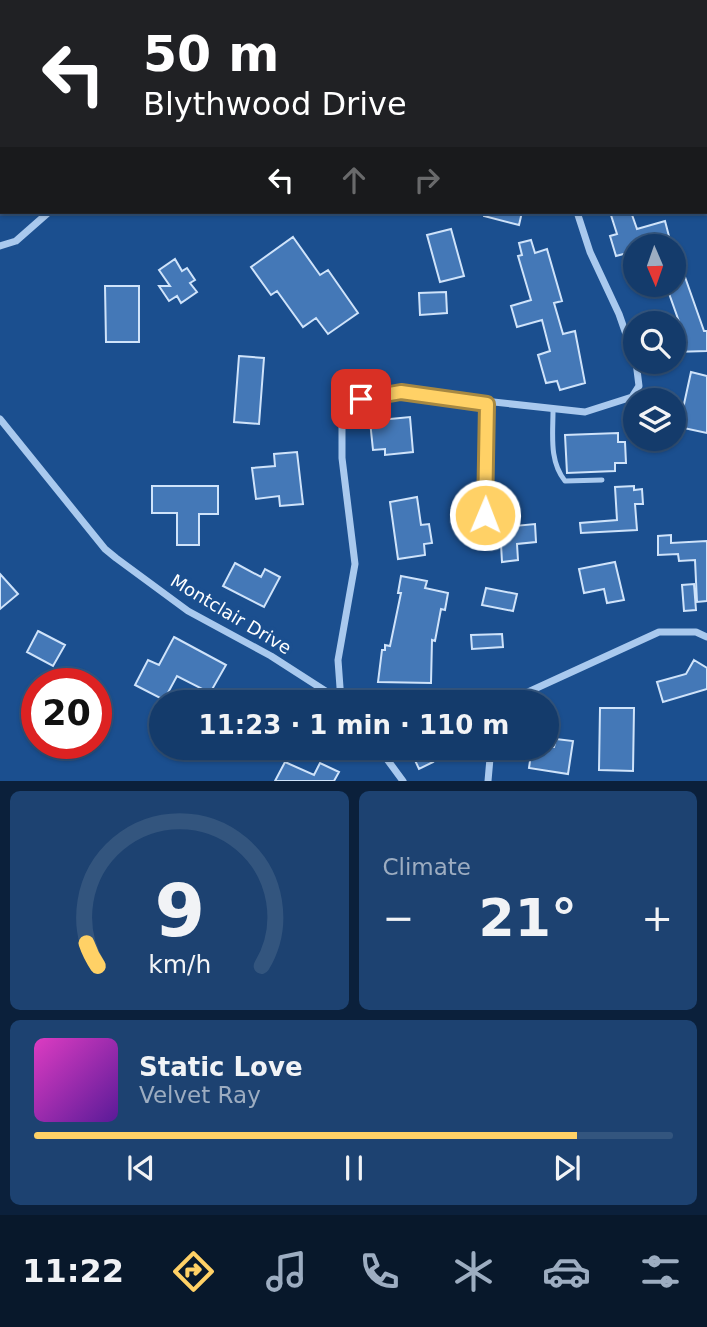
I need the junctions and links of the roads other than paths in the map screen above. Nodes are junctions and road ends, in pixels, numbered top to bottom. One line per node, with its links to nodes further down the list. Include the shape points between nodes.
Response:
1 (47, 214): 3 (street, via 16,242)
2 (578, 214): 4 (street)
3 (0, 246)
4 (623, 325)
5 (638, 374): 7 (street, via 639,386 632,397 585,412)
6 (487, 404): 7 (street); 10 (lane); 13 (street, via 401,392 361,399 342,421 355,564 338,660)
7 (553, 411): 9 (lane, via 557,472 565,481)
8 (0, 419): 12 (street, Montclair Drive, via 105,549 188,611)
9 (602, 480)
10 (485, 515)
11 (707, 637): 14 (street, via 696,632 659,632)
12 (323, 690)
13 (339, 690)
14 (532, 690)
15 (389, 760): 17 (street)
16 (490, 760): 18 (street)
17 (403, 781)
18 (488, 781)

